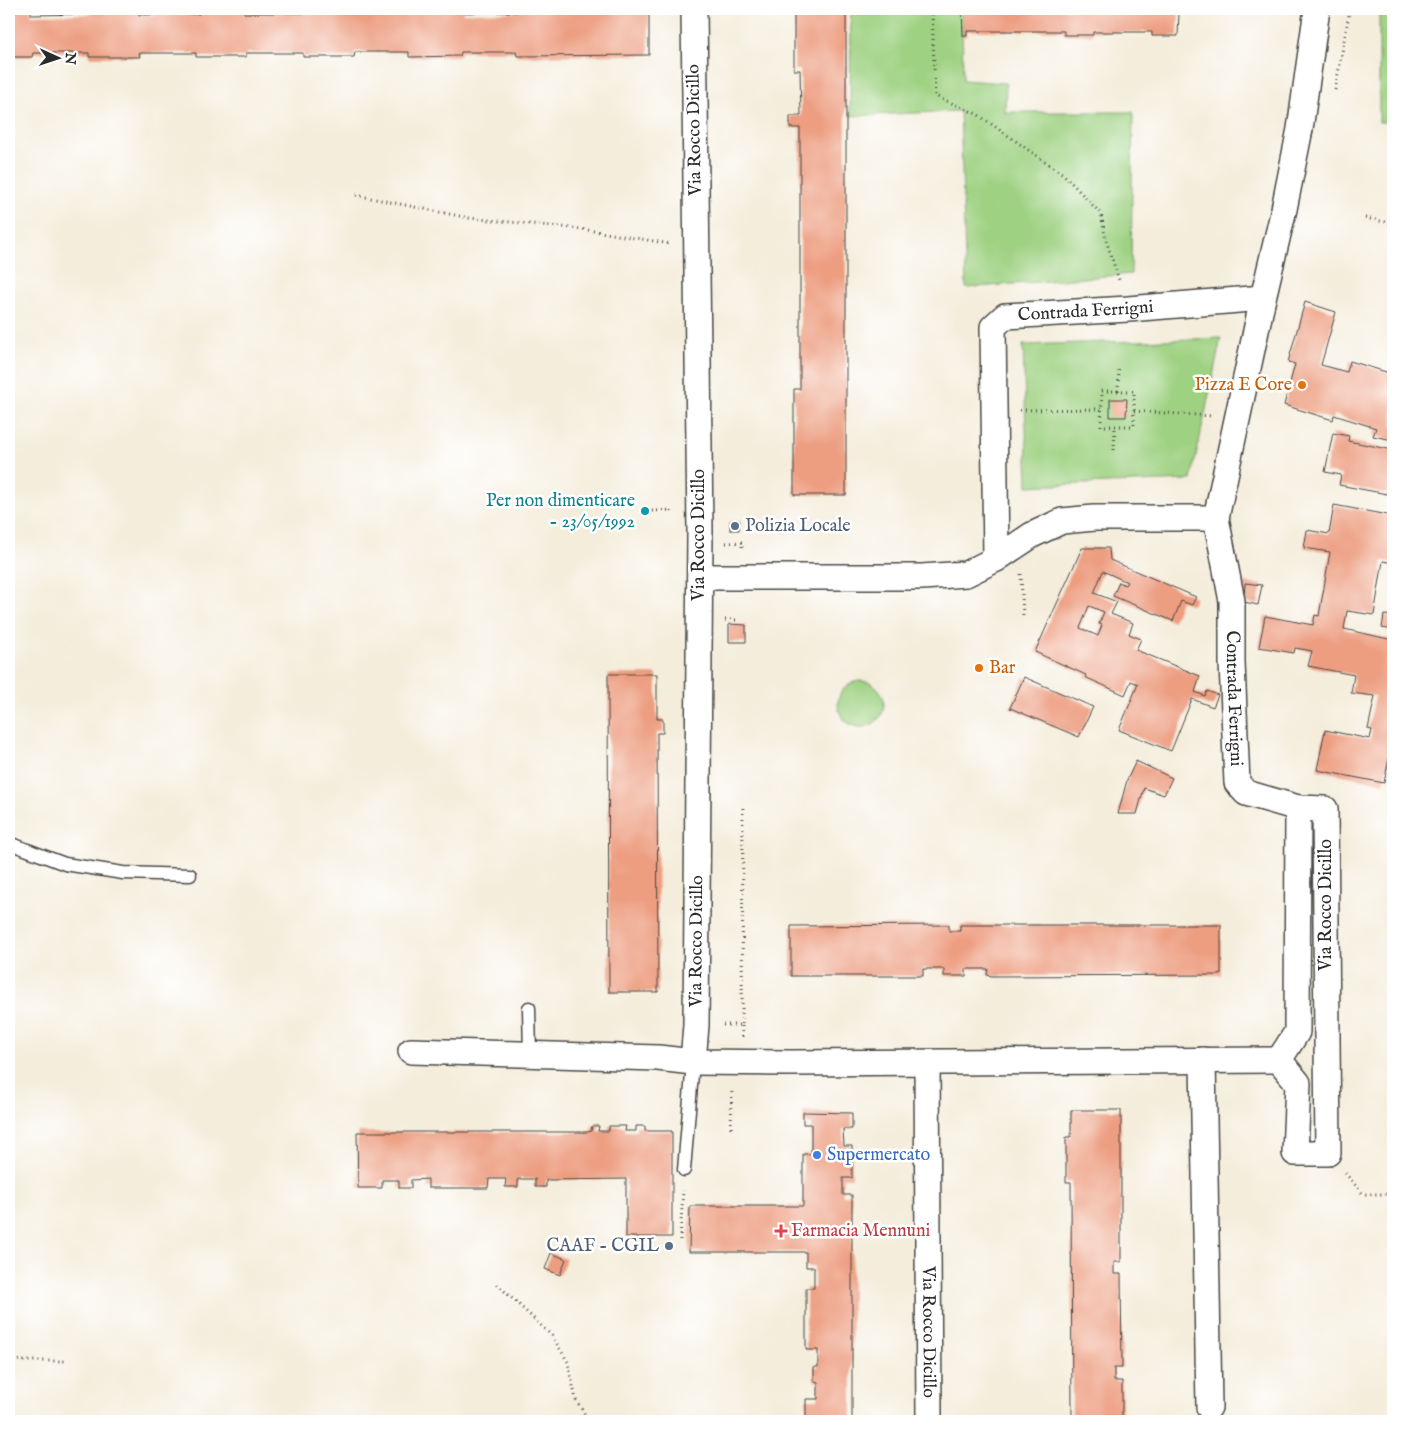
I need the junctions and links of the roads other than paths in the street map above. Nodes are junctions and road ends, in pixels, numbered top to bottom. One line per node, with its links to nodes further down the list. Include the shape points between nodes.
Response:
1 (694, 9): 6 (street, Via Rocco Dicillo)
2 (1317, 9): 3 (street, Contrada Ferrigni, via 1300,129)
3 (1262, 298): 4 (street, Contrada Ferrigni); 5 (street, Contrada Ferrigni, via 1005,316 993,327)
4 (1216, 518): 5 (street, via 1062,521 1032,535); 7 (street, Contrada Ferrigni, via 1232,601 1237,783 1246,793)
5 (996, 559): 6 (street, via 966,574 922,577)
6 (700, 577): 15 (street, Via Rocco Dicillo)
7 (1298, 808): 14 (street, Via Rocco Dicillo, via 1297,1032); 14 (street, Via Rocco Dicillo, via 1325,809 1328,1153 1295,1153 1298,1083)
8 (9, 843): 9 (lane, via 65,864 123,873)
9 (190, 875)
10 (529, 1008): 12 (lane)
11 (411, 1051): 12 (street)
12 (530, 1054): 15 (street)
13 (1203, 1060): 14 (street); 16 (street); 18 (street)
14 (1279, 1060)
15 (693, 1062): 16 (street); 17 (lane)
16 (927, 1063): 19 (street, Via Rocco Dicillo)
17 (684, 1170)
18 (1209, 1407)
19 (929, 1421)

